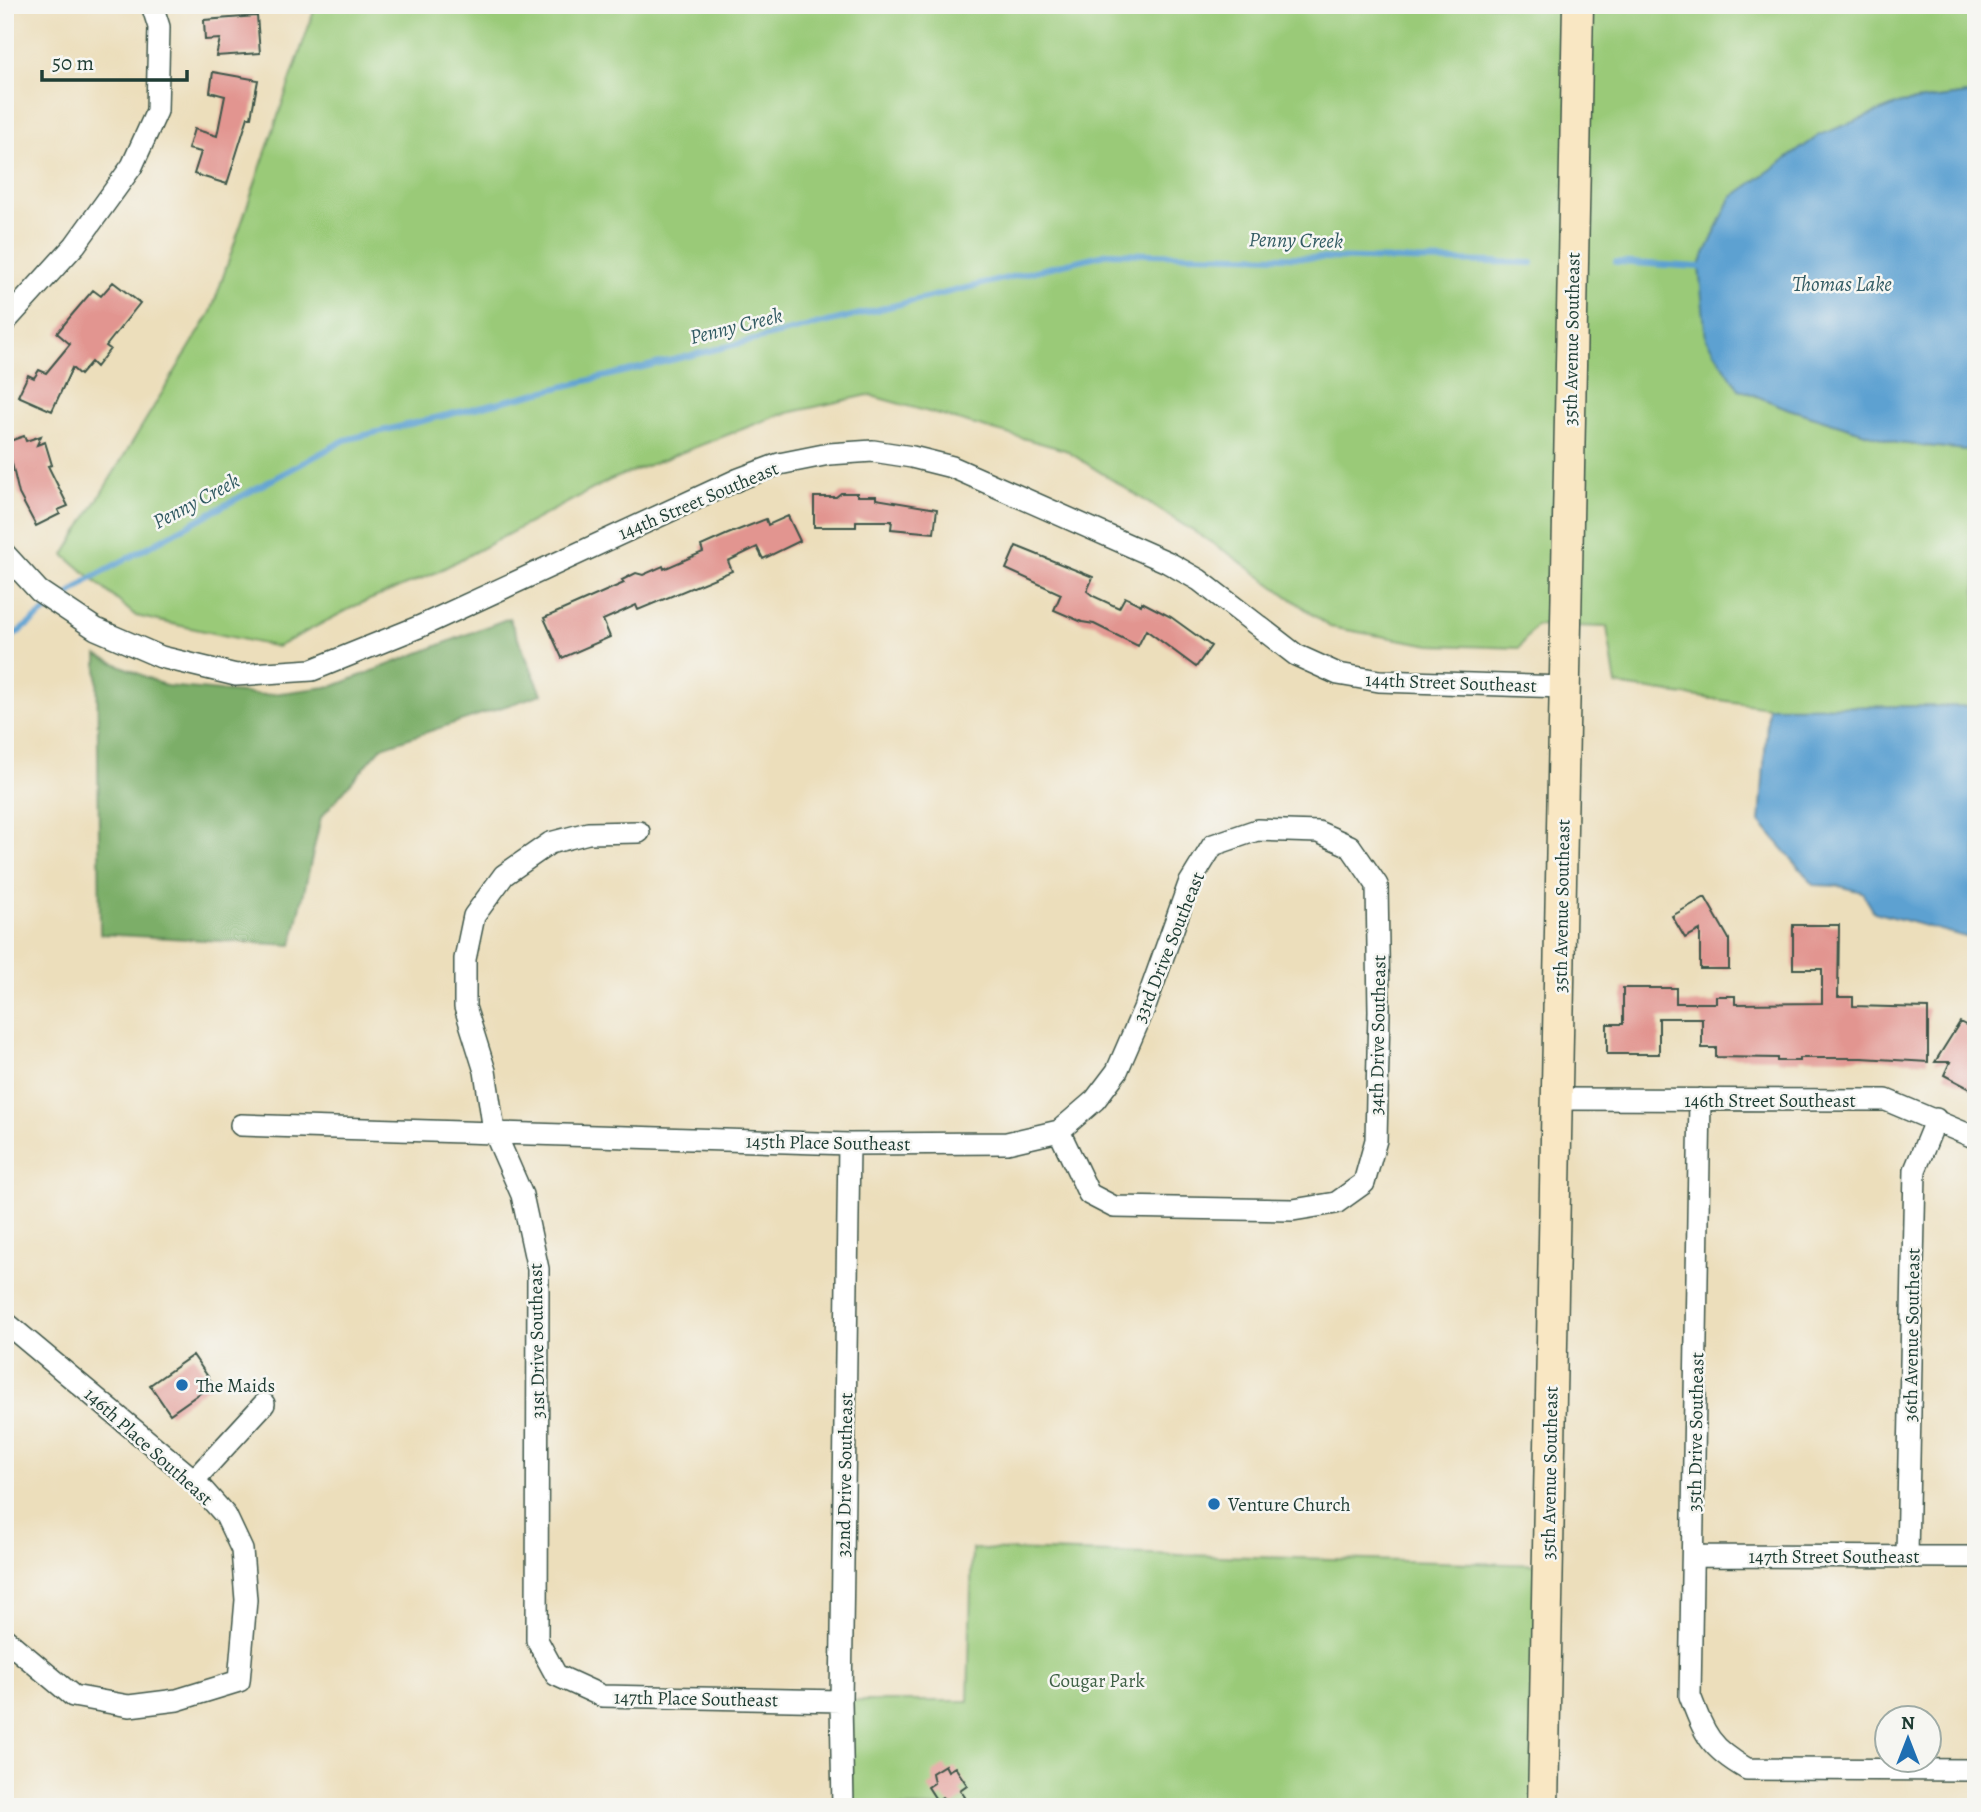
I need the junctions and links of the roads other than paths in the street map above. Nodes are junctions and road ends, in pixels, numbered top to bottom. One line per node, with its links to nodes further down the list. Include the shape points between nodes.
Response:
1 (152, 5): 3 (street, via 159,27 157,111 136,157 75,245)
2 (1578, 5): 5 (street, 35th Avenue Southeast)
3 (5, 322)
4 (5, 554): 5 (street, 144th Street Southeast, via 39,591 96,629 161,657 236,675 312,670 421,626 739,479 791,461 873,451 951,467 1167,562 1199,580 1296,654 1338,674 1379,681)
5 (1565, 687): 8 (street, 35th Avenue Southeast)
6 (639, 832): 12 (street, 31st Drive Southeast, via 588,833 550,843 504,874 474,916 465,959 465,1007 485,1071)
7 (1377, 885): 13 (street, 33rd Drive Southeast, via 1350,846 1318,832 1257,830 1213,845 1189,884 1117,1071 1095,1100); 13 (street, 34th Drive Southeast, via 1376,1140 1364,1183 1336,1203 1293,1210 1114,1206 1089,1194)
8 (1557, 1099): 9 (street, 146th Street Southeast); 27 (street, 35th Avenue Southeast)
9 (1700, 1100): 10 (street, 146th Street Southeast, via 1886,1100); 20 (street, 35th Drive Southeast)
10 (1936, 1119): 14 (street, 146th Street Southeast); 19 (street, 36th Avenue Southeast, via 1915,1170)
11 (241, 1125): 12 (street, 145th Place Southeast)
12 (494, 1131): 15 (street, 145th Place Southeast); 23 (street, 31st Drive Southeast, via 522,1195 538,1269 537,1640)
13 (1059, 1131): 15 (street, 145th Place Southeast, via 1007,1143)
14 (1976, 1138)
15 (849, 1144): 24 (street, 32nd Drive Southeast)
16 (5, 1322): 18 (street, 146th Place Southeast)
17 (264, 1404): 18 (street)
18 (194, 1480): 22 (street, 146th Place Southeast, via 226,1516 242,1550 246,1600 239,1681 177,1700 129,1706 73,1696)
19 (1907, 1555): 20 (street, 147th Street Southeast); 21 (street, 147th Street Southeast)
20 (1693, 1556): 25 (street, 35th Drive Southeast, via 1690,1696 1703,1731 1722,1755 1748,1769)
21 (1976, 1557)
22 (5, 1639)
23 (556, 1675): 24 (street, 147th Place Southeast, via 601,1696)
24 (841, 1701): 26 (street, 32nd Drive Southeast)
25 (1976, 1770)
26 (843, 1807)
27 (1543, 1807)

